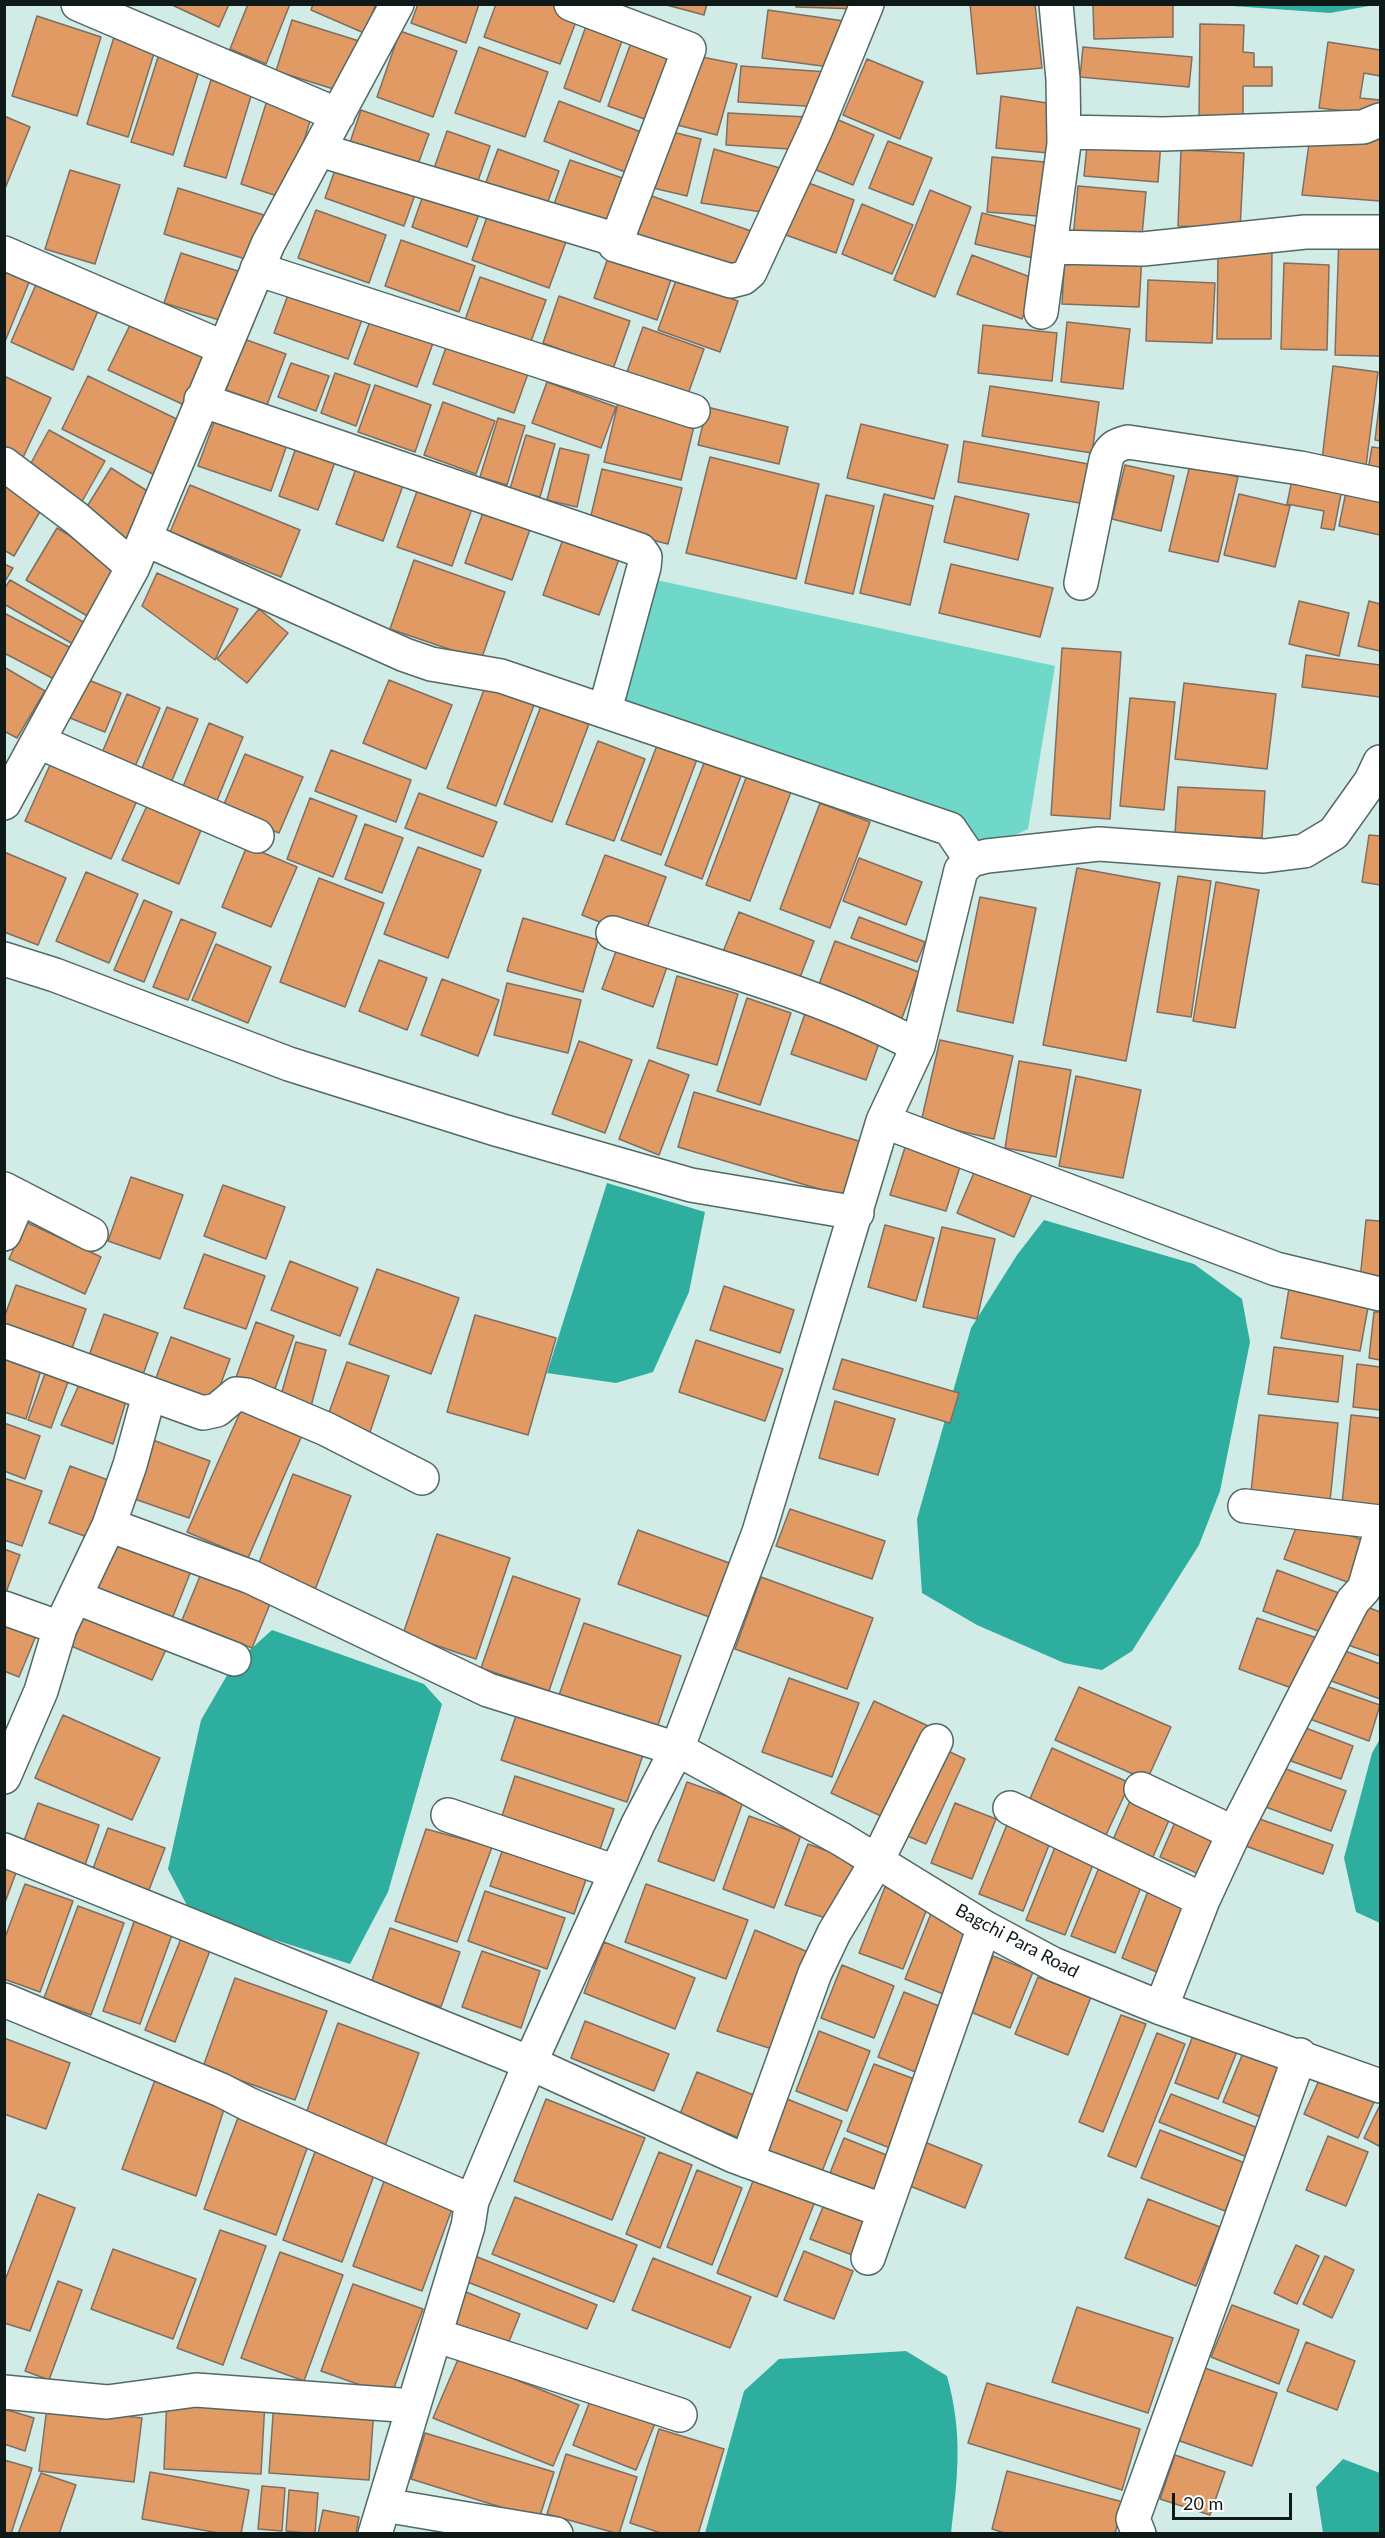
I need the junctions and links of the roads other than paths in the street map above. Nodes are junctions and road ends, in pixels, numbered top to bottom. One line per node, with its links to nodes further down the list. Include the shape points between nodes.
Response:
1 (78, 4): 6 (street)
2 (396, 4): 6 (street)
3 (571, 4): 11 (street, via 689,49)
4 (867, 4): 11 (street, via 816,129 750,272 743,279 717,277 615,245)
5 (1056, 4): 8 (street)
6 (338, 115): 9 (street)
7 (1380, 120): 8 (street, via 1363,127 1163,134)
8 (1064, 132): 12 (street)
9 (320, 150): 11 (street); 14 (street)
10 (1380, 232): 12 (street, via 1305,232 1143,249)
11 (616, 240)
12 (1052, 247): 15 (street)
13 (4, 253): 16 (street)
14 (257, 269): 16 (street); 18 (street)
15 (1041, 312)
16 (224, 348): 17 (street)
17 (201, 400): 21 (street); 23 (street, via 640,550 645,557 644,567)
18 (693, 411)
19 (4, 464): 21 (street, via 76,518)
20 (1380, 485): 22 (street, via 1277,465 1128,442 1118,444 1106,460)
21 (139, 553): 23 (street, via 430,664 501,676); 24 (street)
22 (1081, 583)
23 (605, 710): 28 (street, via 950,829)
24 (39, 742): 26 (street); 27 (street)
25 (1380, 762): 28 (street, via 1334,833 1304,851 1264,856 1099,844)
26 (4, 803)
27 (257, 836)
28 (971, 860): 31 (street, via 961,870)
29 (614, 933): 31 (street, via 807,997 876,1023)
30 (4, 959): 34 (street, via 290,1064 499,1130 691,1185)
31 (918, 1046): 32 (street)
32 (883, 1121): 34 (street); 37 (street, via 1276,1269)
33 (12, 1193): 35 (street); 36 (street)
34 (857, 1213): 50 (street, via 759,1532)
35 (4, 1234)
36 (91, 1234)
37 (1380, 1294)
38 (4, 1341): 39 (street)
39 (149, 1395): 40 (street, via 210,1413 236,1394 246,1395 326,1429); 43 (street)
40 (422, 1478)
41 (1245, 1506): 42 (street)
42 (1380, 1522)
43 (109, 1526): 45 (street); 50 (street, Bagchi Para Road, via 251,1577 488,1690)
44 (1380, 1534): 55 (street, via 1364,1588 1353,1601)
45 (75, 1597): 47 (street); 48 (street)
46 (4, 1608): 47 (street)
47 (60, 1629): 51 (street, via 41,1690)
48 (234, 1659)
49 (936, 1741): 57 (street)
50 (677, 1749): 57 (street, Bagchi Para Road); 58 (street)
51 (4, 1777)
52 (1141, 1789): 55 (street)
53 (1010, 1808): 59 (street)
54 (448, 1815): 58 (street)
55 (1234, 1833): 59 (street)
56 (4, 1850): 64 (street)
57 (877, 1860): 60 (street, Bagchi Para Road); 66 (street, via 815,1973)
58 (616, 1872): 64 (street)
59 (1203, 1900): 62 (street)
60 (984, 1927): 62 (street, Bagchi Para Road, via 1053,1964); 68 (street)
61 (4, 2000): 67 (street)
62 (1161, 2008): 63 (street, Bagchi Para Road)
63 (1300, 2055): 65 (street, Bagchi Para Road); 76 (street, via 1132,2519)
64 (530, 2063): 66 (street); 67 (street)
65 (1380, 2086)
66 (747, 2161): 68 (street)
67 (472, 2201): 70 (street)
68 (884, 2211): 69 (street)
69 (868, 2258)
70 (435, 2335): 72 (street); 73 (street)
71 (4, 2392): 72 (street, via 125,2402 196,2390)
72 (412, 2406): 74 (street)
73 (680, 2415)
74 (380, 2519): 75 (street)
75 (556, 2534)
76 (1139, 2534)

